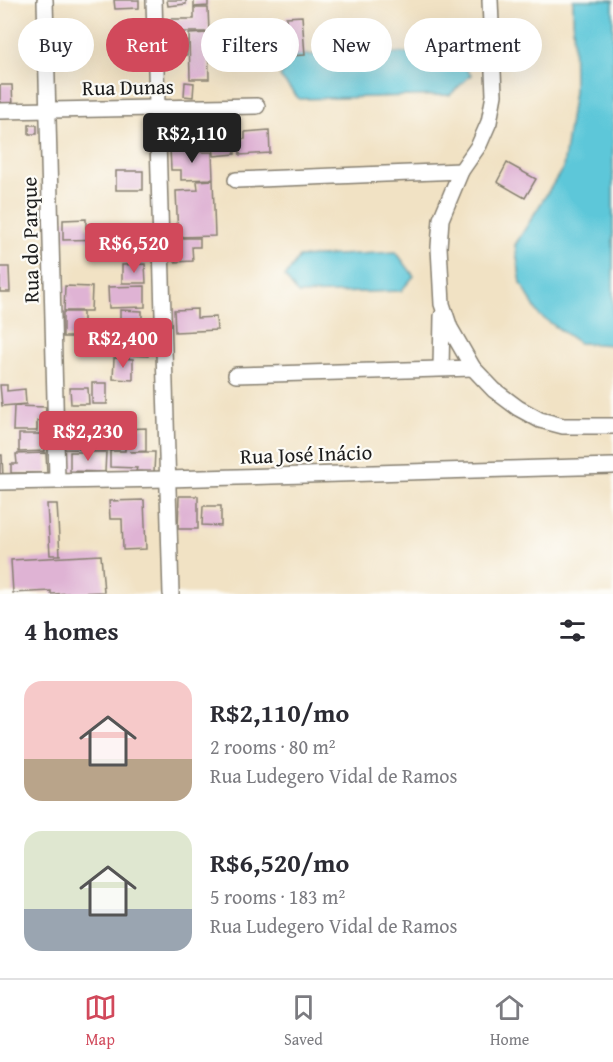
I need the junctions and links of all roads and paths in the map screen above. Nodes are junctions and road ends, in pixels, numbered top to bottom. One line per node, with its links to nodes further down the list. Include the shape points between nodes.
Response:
1 (45, 0): 6 (street, Rua do Parque)
2 (154, 0): 5 (street)
3 (490, 0): 8 (street, via 494,95 491,113 479,145)
4 (257, 106): 5 (street, Rua Dunas)
5 (157, 107): 6 (street, Rua Dunas); 16 (street)
6 (48, 109): 7 (street, Rua Dunas); 17 (street, Rua do Parque)
7 (0, 111)
8 (461, 171): 9 (street); 10 (street, via 441,219)
9 (236, 180)
10 (442, 304): 11 (street); 12 (street, via 450,328)
11 (441, 368): 12 (street); 13 (street)
12 (473, 368): 14 (street, via 494,390 540,420 563,426)
13 (236, 375)
14 (613, 426)
15 (613, 466): 16 (street, Rua José Inácio)
16 (168, 479): 17 (street, Rua José Inácio); 19 (street)
17 (57, 480): 18 (street, Rua José Inácio)
18 (0, 482)
19 (171, 594)

